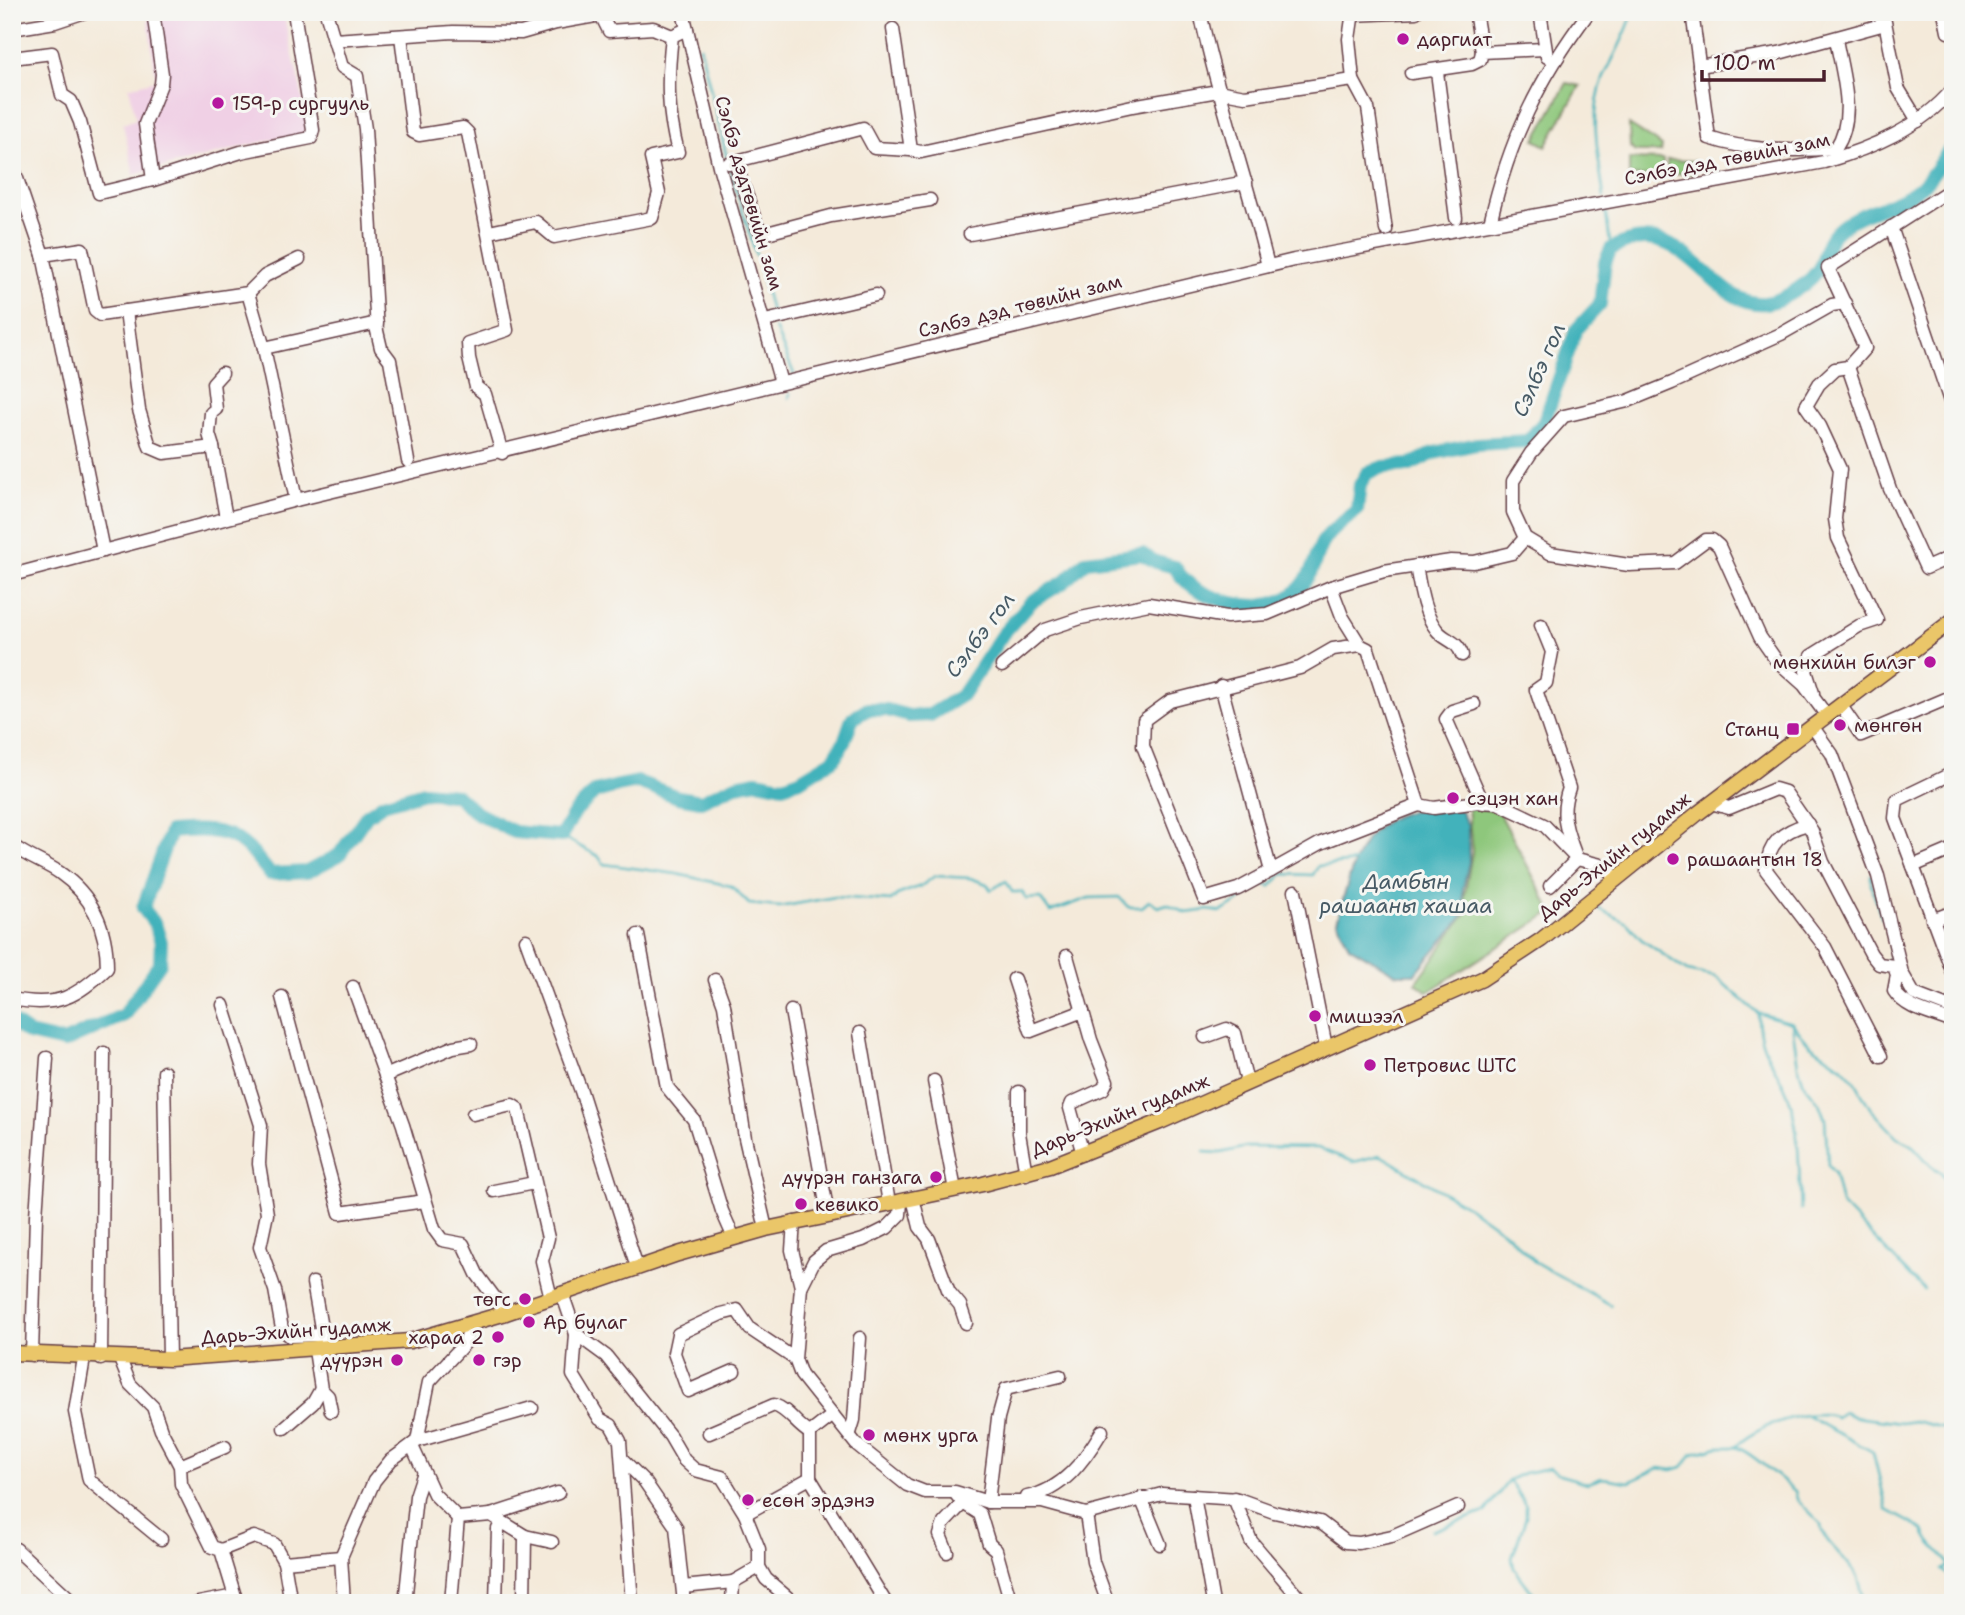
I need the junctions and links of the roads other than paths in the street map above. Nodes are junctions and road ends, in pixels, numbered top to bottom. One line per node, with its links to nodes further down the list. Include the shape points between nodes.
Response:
1 (85, 12): 15 (street)
2 (153, 12): 38 (street, via 162,74 145,124)
3 (294, 12): 38 (street, via 311,138 241,152)
4 (326, 12): 22 (street)
5 (683, 12): 16 (street, Сэлбэ дэдтөвийн зам)
6 (1200, 12): 32 (street)
7 (1416, 12): 13 (street)
8 (1475, 12): 24 (street)
9 (1540, 12): 23 (street)
10 (1589, 12): 26 (street)
11 (1692, 12): 27 (street)
12 (1944, 12): 18 (street)
13 (1353, 14): 30 (street, via 1349,39)
14 (1884, 18): 21 (street); 33 (street, via 1898,88)
15 (12, 29)
16 (687, 29): 20 (street); 37 (street, Сэлбэ дэдтөвийн зам)
17 (893, 29): 34 (street)
18 (1948, 32)
19 (401, 36): 20 (street, via 521,33 601,15 609,31 653,29); 22 (street); 46 (street, via 412,132 419,135 463,128 468,133)
20 (672, 36): 46 (street, via 667,105 678,152 651,158 659,193 652,218 554,237 536,222)
21 (1836, 39): 27 (street, via 1779,54); 27 (street, via 1848,112 1845,134 1836,148 1731,146 1709,138)
22 (334, 40): 56 (street, via 342,67 357,76 365,129)
23 (1545, 49): 24 (street); 26 (street)
24 (1482, 52): 28 (street, via 1480,60 1472,64)
25 (12, 58): 38 (street, via 52,53 62,95 71,102 79,122 99,193)
26 (1550, 66): 43 (street, via 1513,141)
27 (1699, 66)
28 (1437, 72): 29 (street); 42 (street)
29 (1411, 73)
30 (1353, 80): 32 (street, via 1245,96); 45 (street, via 1368,107)
31 (1953, 89): 33 (street, Сэлбэ дэд төвийн зам)
32 (1217, 91): 34 (street, via 936,150); 39 (street)
33 (1918, 121): 43 (street, Сэлбэ дэд төвийн зам, via 1864,149 1824,162)
34 (911, 150): 35 (street, via 874,148 863,128)
35 (735, 162): 37 (street); 41 (street, via 758,228 767,233 831,216)
36 (12, 164): 48 (street)
37 (719, 166): 55 (street, Сэлбэ дэдтөвийн зам)
38 (153, 180)
39 (1246, 182): 47 (street); 50 (street)
40 (1953, 188): 44 (street)
41 (929, 200)
42 (1456, 218)
43 (1490, 223): 50 (street, Сэлбэ дэд төвийн зам)
44 (1891, 227): 53 (street, via 1828,268); 61 (street)
45 (1386, 230)
46 (489, 232): 63 (street, via 507,330 468,343 477,387 485,394)
47 (970, 234)
48 (43, 256): 54 (street, via 82,249 96,313); 68 (street)
49 (299, 259): 51 (street, via 265,276)
50 (1268, 266): 60 (street, Сэлбэ дэд төвийн зам)
51 (248, 293): 54 (street); 57 (street)
52 (876, 295): 55 (street)
53 (1846, 303): 58 (street, via 1865,348); 67 (street, via 1832,305 1781,334 1628,401 1561,418 1513,481 1513,512)
54 (126, 311): 62 (street, via 139,410 150,447 164,453)
55 (765, 321): 60 (street, Сэлбэ дэдтөвийн зам)
56 (377, 323): 57 (street); 64 (street, via 381,348 390,360)
57 (264, 348): 65 (street)
58 (1848, 367): 69 (street, via 1890,489 1926,568); 80 (street, via 1835,369 1806,406 1840,469 1835,519 1838,538 1877,620 1811,656 1806,671)
59 (222, 373): 62 (street, via 213,383 216,409 209,434)
60 (781, 383): 63 (street, Сэлбэ дэд төвийн зам)
61 (1953, 410)
62 (213, 447): 66 (street)
63 (502, 453): 65 (street, Сэлбэ дэд төвийн зам)
64 (408, 461)
65 (296, 500): 66 (street, Сэлбэ дэд төвийн зам)
66 (226, 518): 68 (street, Сэлбэ дэд төвийн зам)
67 (1525, 538): 70 (street, via 1513,553 1474,562); 80 (street, via 1550,553 1629,565 1675,563 1712,540 1719,546 1760,637)
68 (103, 551): 71 (street, Сэлбэ дэд төвийн зам)
69 (1953, 556)
70 (1416, 566): 72 (street); 76 (street, via 1432,623 1453,640)
71 (12, 575)
72 (1331, 587): 75 (street); 77 (street, via 1267,614 1227,617 1149,604 1081,618 1045,630)
73 (1953, 620): 82 (main road, Дарь-Эхийн гудамж)
74 (1541, 625): 92 (street, via 1552,652 1546,683 1536,690 1569,788 1562,807)
75 (1360, 645): 78 (street, via 1333,649 1300,668); 88 (street, via 1368,649)
76 (1462, 655)
77 (1002, 666)
78 (1221, 686): 94 (street); 94 (street, via 1170,701 1144,720 1143,746 1204,899 1238,889)
79 (1953, 695): 82 (street, via 1861,735)
80 (1816, 700): 83 (street)
81 (1474, 704): 86 (street, via 1452,711 1446,719)
82 (1841, 706): 83 (main road, Дарь-Эхийн гудамж)
83 (1827, 716): 84 (main road, Дарь-Эхийн гудамж)
84 (1812, 726): 87 (main road, Дарь-Эхийн гудамж); 110 (street, via 1832,754 1878,876 1902,973 1914,993)
85 (1953, 773): 93 (street, via 1897,800 1895,818)
86 (1483, 803): 88 (street); 92 (street, via 1498,803 1544,825)
87 (1711, 803): 89 (street, via 1740,806 1775,789 1786,792); 95 (main road, Дарь-Эхийн гудамж)
88 (1419, 805): 94 (street, via 1321,843)
89 (1808, 824): 113 (street, via 1871,954 1879,964 1894,965 1898,998); 119 (street, via 1777,838 1769,848 1766,870 1825,947)
90 (12, 845): 108 (street, via 58,871 90,905 104,928 107,968 84,990 62,999)
91 (1953, 849): 93 (street)
92 (1577, 859): 95 (street, via 1605,866); 96 (street)
93 (1913, 866): 99 (street)
94 (1272, 871)
95 (1616, 879): 117 (main road, Дарь-Эхийн гудамж, via 1541,940 1482,979)
96 (1550, 886)
97 (1295, 891): 117 (street)
98 (1953, 912): 99 (street)
99 (1932, 920): 103 (street)
100 (638, 935): 137 (street, via 667,1087 694,1120)
101 (526, 940): 138 (street, via 581,1091)
102 (1067, 956): 112 (street)
103 (1953, 973)
104 (1014, 979): 112 (street, via 1031,1031)
105 (715, 980): 136 (street, via 724,1005)
106 (353, 987): 122 (street)
107 (282, 998): 132 (street, via 340,1213)
108 (12, 999)
109 (223, 1004): 147 (street, via 261,1125 260,1164 267,1214 260,1247 282,1329 290,1336 314,1333)
110 (1953, 1009)
111 (791, 1011): 134 (street)
112 (1083, 1011): 127 (street, via 1107,1081 1103,1089 1070,1108)
113 (1953, 1022)
114 (860, 1033): 133 (street)
115 (1205, 1037): 124 (street, via 1227,1029 1235,1033)
116 (471, 1044): 122 (street)
117 (1326, 1047): 124 (main road, Дарь-Эхийн гудамж)
118 (104, 1053): 151 (street)
119 (1881, 1056)
120 (47, 1058): 149 (street)
121 (164, 1072): 153 (street)
122 (385, 1076): 132 (street)
123 (934, 1081): 130 (street)
124 (1247, 1082): 127 (main road, Дарь-Эхийн гудамж)
125 (1019, 1091): 128 (street, via 1019,1133)
126 (473, 1114): 129 (street, via 516,1106)
127 (1083, 1154): 128 (main road, Дарь-Эхийн гудамж)
128 (1026, 1174): 130 (main road, Дарь-Эхийн гудамж)
129 (534, 1183): 131 (street); 141 (street, via 548,1238 542,1261)
130 (955, 1190): 133 (main road, Дарь-Эхийн гудамж)
131 (494, 1191)
132 (425, 1201): 142 (street, via 438,1236 448,1243 463,1244 477,1274)
133 (901, 1201): 134 (main road, Дарь-Эхийн гудамж); 140 (street, via 900,1215 887,1227 819,1256); 143 (street, via 929,1239)
134 (828, 1214): 135 (main road, Дарь-Эхийн гудамж)
135 (794, 1222): 136 (main road, Дарь-Эхийн гудамж); 140 (street, via 792,1250)
136 (766, 1229): 137 (main road, Дарь-Эхийн гудамж)
137 (734, 1238): 138 (main road, Дарь-Эхийн гудамж)
138 (637, 1267): 141 (main road, Дарь-Эхийн гудамж)
139 (313, 1283): 147 (street)
140 (801, 1287): 154 (street)
141 (556, 1295): 142 (main road, Дарь-Эхийн гудамж); 145 (street)
142 (506, 1313): 144 (main road, Дарь-Эхийн гудамж)
143 (966, 1323)
144 (471, 1324): 147 (main road, Дарь-Эхийн гудамж, via 410,1341); 166 (street, via 465,1343 429,1381)
145 (576, 1334): 168 (street, via 573,1375 600,1419 617,1432); 180 (street, via 606,1356 684,1460 695,1470 722,1478)
146 (860, 1338): 165 (street)
147 (321, 1346): 153 (main road, Дарь-Эхийн гудамж); 157 (street)
148 (12, 1353): 149 (main road, Дарь-Эхийн гудамж)
149 (32, 1354): 150 (main road, Дарь-Эхийн гудамж)
150 (84, 1358): 151 (main road, Дарь-Эхийн гудамж); 186 (street, via 75,1412 89,1480)
151 (101, 1359): 152 (main road, Дарь-Эхийн гудамж)
152 (120, 1359): 153 (main road, Дарь-Эхийн гудамж); 169 (street, via 130,1384 153,1406)
153 (169, 1359)
154 (795, 1359): 155 (street, via 750,1329 737,1310 678,1334 674,1353 688,1391); 160 (street, via 801,1375)
155 (734, 1371)
156 (1060, 1376): 177 (street, via 1006,1389)
157 (321, 1389): 159 (street); 161 (street, via 313,1403)
158 (532, 1408): 166 (street)
159 (331, 1411)
160 (832, 1415): 164 (street); 165 (street)
161 (284, 1428)
162 (1102, 1431): 178 (street, via 1073,1472 1047,1492)
163 (709, 1433): 164 (street, via 774,1405 784,1408)
164 (810, 1433): 171 (street)
165 (850, 1433): 175 (street, via 856,1444 907,1485)
166 (415, 1444): 170 (street); 192 (street, via 391,1460 374,1481)
167 (225, 1447): 169 (street)
168 (622, 1459): 196 (street, via 645,1482 676,1527); 207 (street)
169 (180, 1466): 190 (street, via 181,1484 212,1547)
170 (423, 1475): 183 (street); 203 (street, via 416,1496)
171 (810, 1478): 180 (street); 210 (street)
172 (558, 1493): 182 (street)
173 (1194, 1496): 174 (street); 176 (street); 213 (street)
174 (1141, 1497): 181 (street); 188 (street)
175 (959, 1498): 177 (street); 191 (street, via 940,1535); 211 (street, via 980,1514)
176 (1234, 1498): 179 (street, via 1320,1522 1346,1542 1359,1543 1392,1536); 214 (street, via 1251,1541)
177 (988, 1502): 178 (street)
178 (1017, 1503): 181 (street, via 1042,1502)
179 (1458, 1507)
180 (745, 1514): 194 (street, via 759,1549)
181 (1086, 1514): 212 (street, via 1093,1562)
182 (491, 1515): 183 (street); 184 (street)
183 (458, 1518): 204 (street)
184 (502, 1523): 185 (street); 205 (street, via 498,1529)
185 (525, 1536): 187 (street); 206 (street)
186 (161, 1539)
187 (552, 1542)
188 (1160, 1544)
189 (17, 1548): 197 (street)
190 (220, 1550): 193 (street, via 244,1539 266,1539); 198 (street)
191 (947, 1552)
192 (341, 1557): 193 (street); 202 (street)
193 (284, 1562): 201 (street)
194 (759, 1567): 195 (street); 209 (street)
195 (733, 1582): 196 (street); 199 (street)
196 (683, 1587): 208 (street)
197 (70, 1599)
198 (236, 1599): 200 (street)
199 (736, 1601)
200 (198, 1603)
201 (291, 1603)
202 (344, 1603)
203 (405, 1603)
204 (451, 1603)
205 (496, 1603)
206 (524, 1603)
207 (632, 1603)
208 (684, 1603)
209 (794, 1603)
210 (886, 1603)
211 (1011, 1603)
212 (1108, 1603)
213 (1213, 1603)
214 (1304, 1603)

